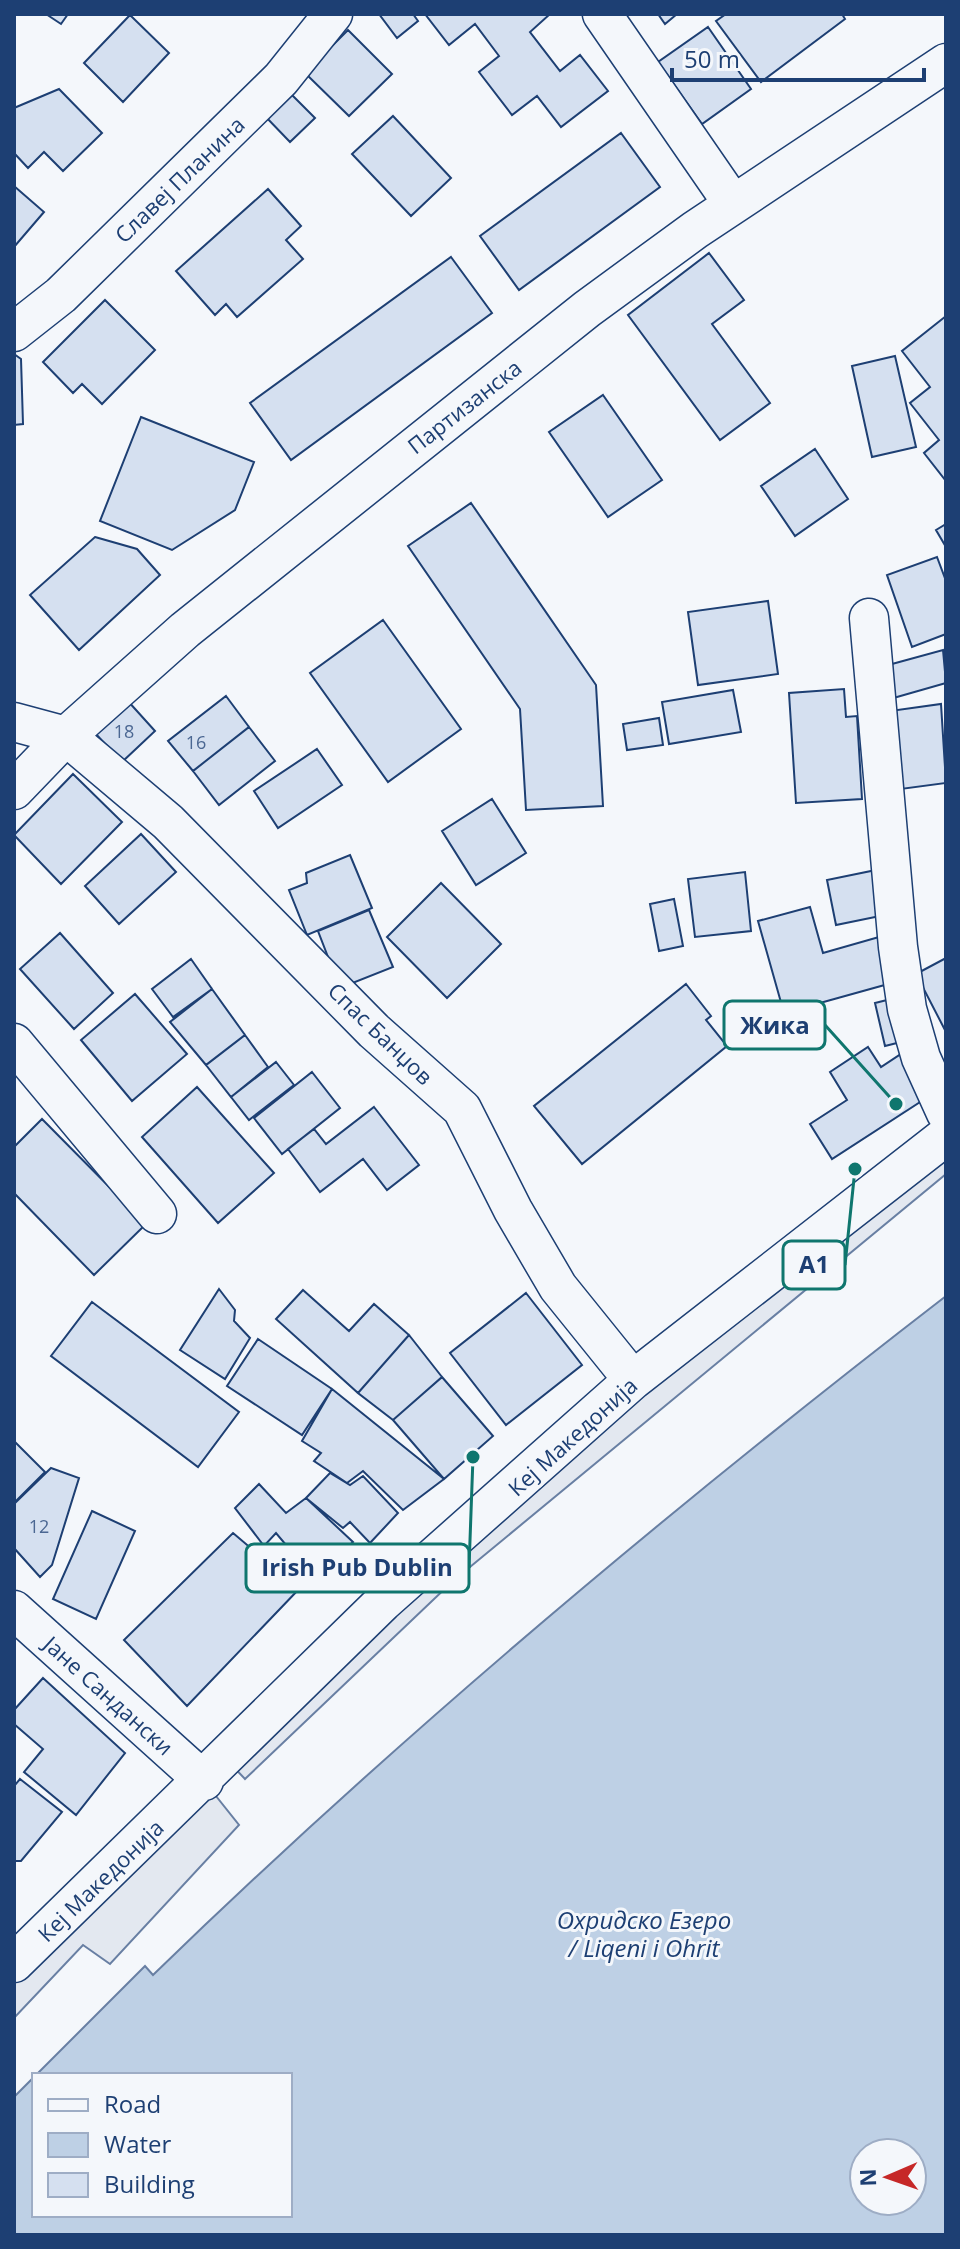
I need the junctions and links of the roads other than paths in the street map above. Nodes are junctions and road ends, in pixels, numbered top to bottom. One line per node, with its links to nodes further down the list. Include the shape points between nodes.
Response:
1 (333, 14): 5 (street, Славеј Планина, via 281,79 61,295)
2 (602, 14): 4 (street)
3 (946, 63): 4 (street, Партизанска)
4 (733, 204): 8 (street, Партизанска, via 587,309 320,520)
5 (14, 332)
6 (869, 618): 11 (street, via 905,994 921,1058)
7 (14, 722): 8 (street)
8 (66, 736): 9 (street, Партизанска); 14 (street, Спас Банџов, via 168,822 374,1031 462,1109 558,1287)
9 (14, 790)
10 (14, 1043): 13 (street)
11 (946, 1113)
12 (946, 1136): 14 (street, Кеј Македонија)
13 (157, 1214)
14 (633, 1380): 16 (street, Кеј Македонија, via 383,1602)
15 (14, 1610): 16 (street, Јане Сандански)
16 (204, 1781): 17 (street, Кеј Македонија)
17 (14, 1963)

